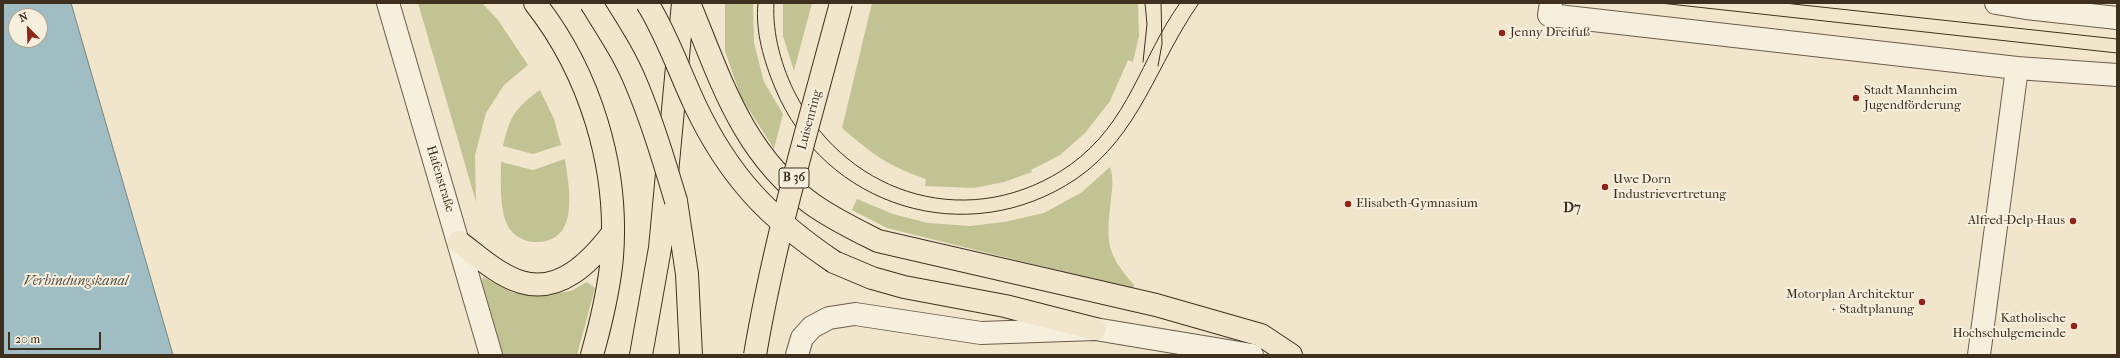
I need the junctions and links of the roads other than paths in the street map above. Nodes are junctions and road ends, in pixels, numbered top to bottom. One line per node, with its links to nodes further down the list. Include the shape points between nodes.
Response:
1 (388, 3): 15 (street, Hafenstraße)
2 (535, 3): 14 (main road, via 574,65 592,108 609,170)
3 (591, 3): 20 (main road, bridge, via 616,43 635,82 655,132 676,201 687,274)
4 (647, 3): 16 (main road, bridge, via 716,146 737,177 768,212 801,240 834,262 872,278)
5 (683, 3): 19 (main road, via 660,248)
6 (689, 3): 24 (main road, via 746,134 782,179 812,204 843,224 878,241 1156,305 1261,335)
7 (841, 3): 21 (main road, Luisenring / B 36, bridge, via 780,232)
8 (1551, 3): 12 (street, via 1550,15)
9 (1996, 3): 10 (street)
10 (2027, 6): 11 (street)
11 (2117, 18)
12 (2017, 68): 13 (street); 25 (street)
13 (2117, 76)
14 (612, 234): 15 (main road, via 596,254 575,272 545,284 522,282 504,274); 18 (main road, via 607,291)
15 (459, 242): 17 (street, Hafenstraße)
16 (1095, 328): 22 (street, via 981,334 855,314 829,318 812,327 802,338); 23 (street)
17 (491, 355)
18 (592, 355)
19 (641, 355)
20 (691, 355)
21 (755, 355)
22 (797, 355)
23 (1252, 355)
24 (1292, 355)
25 (1979, 355)

